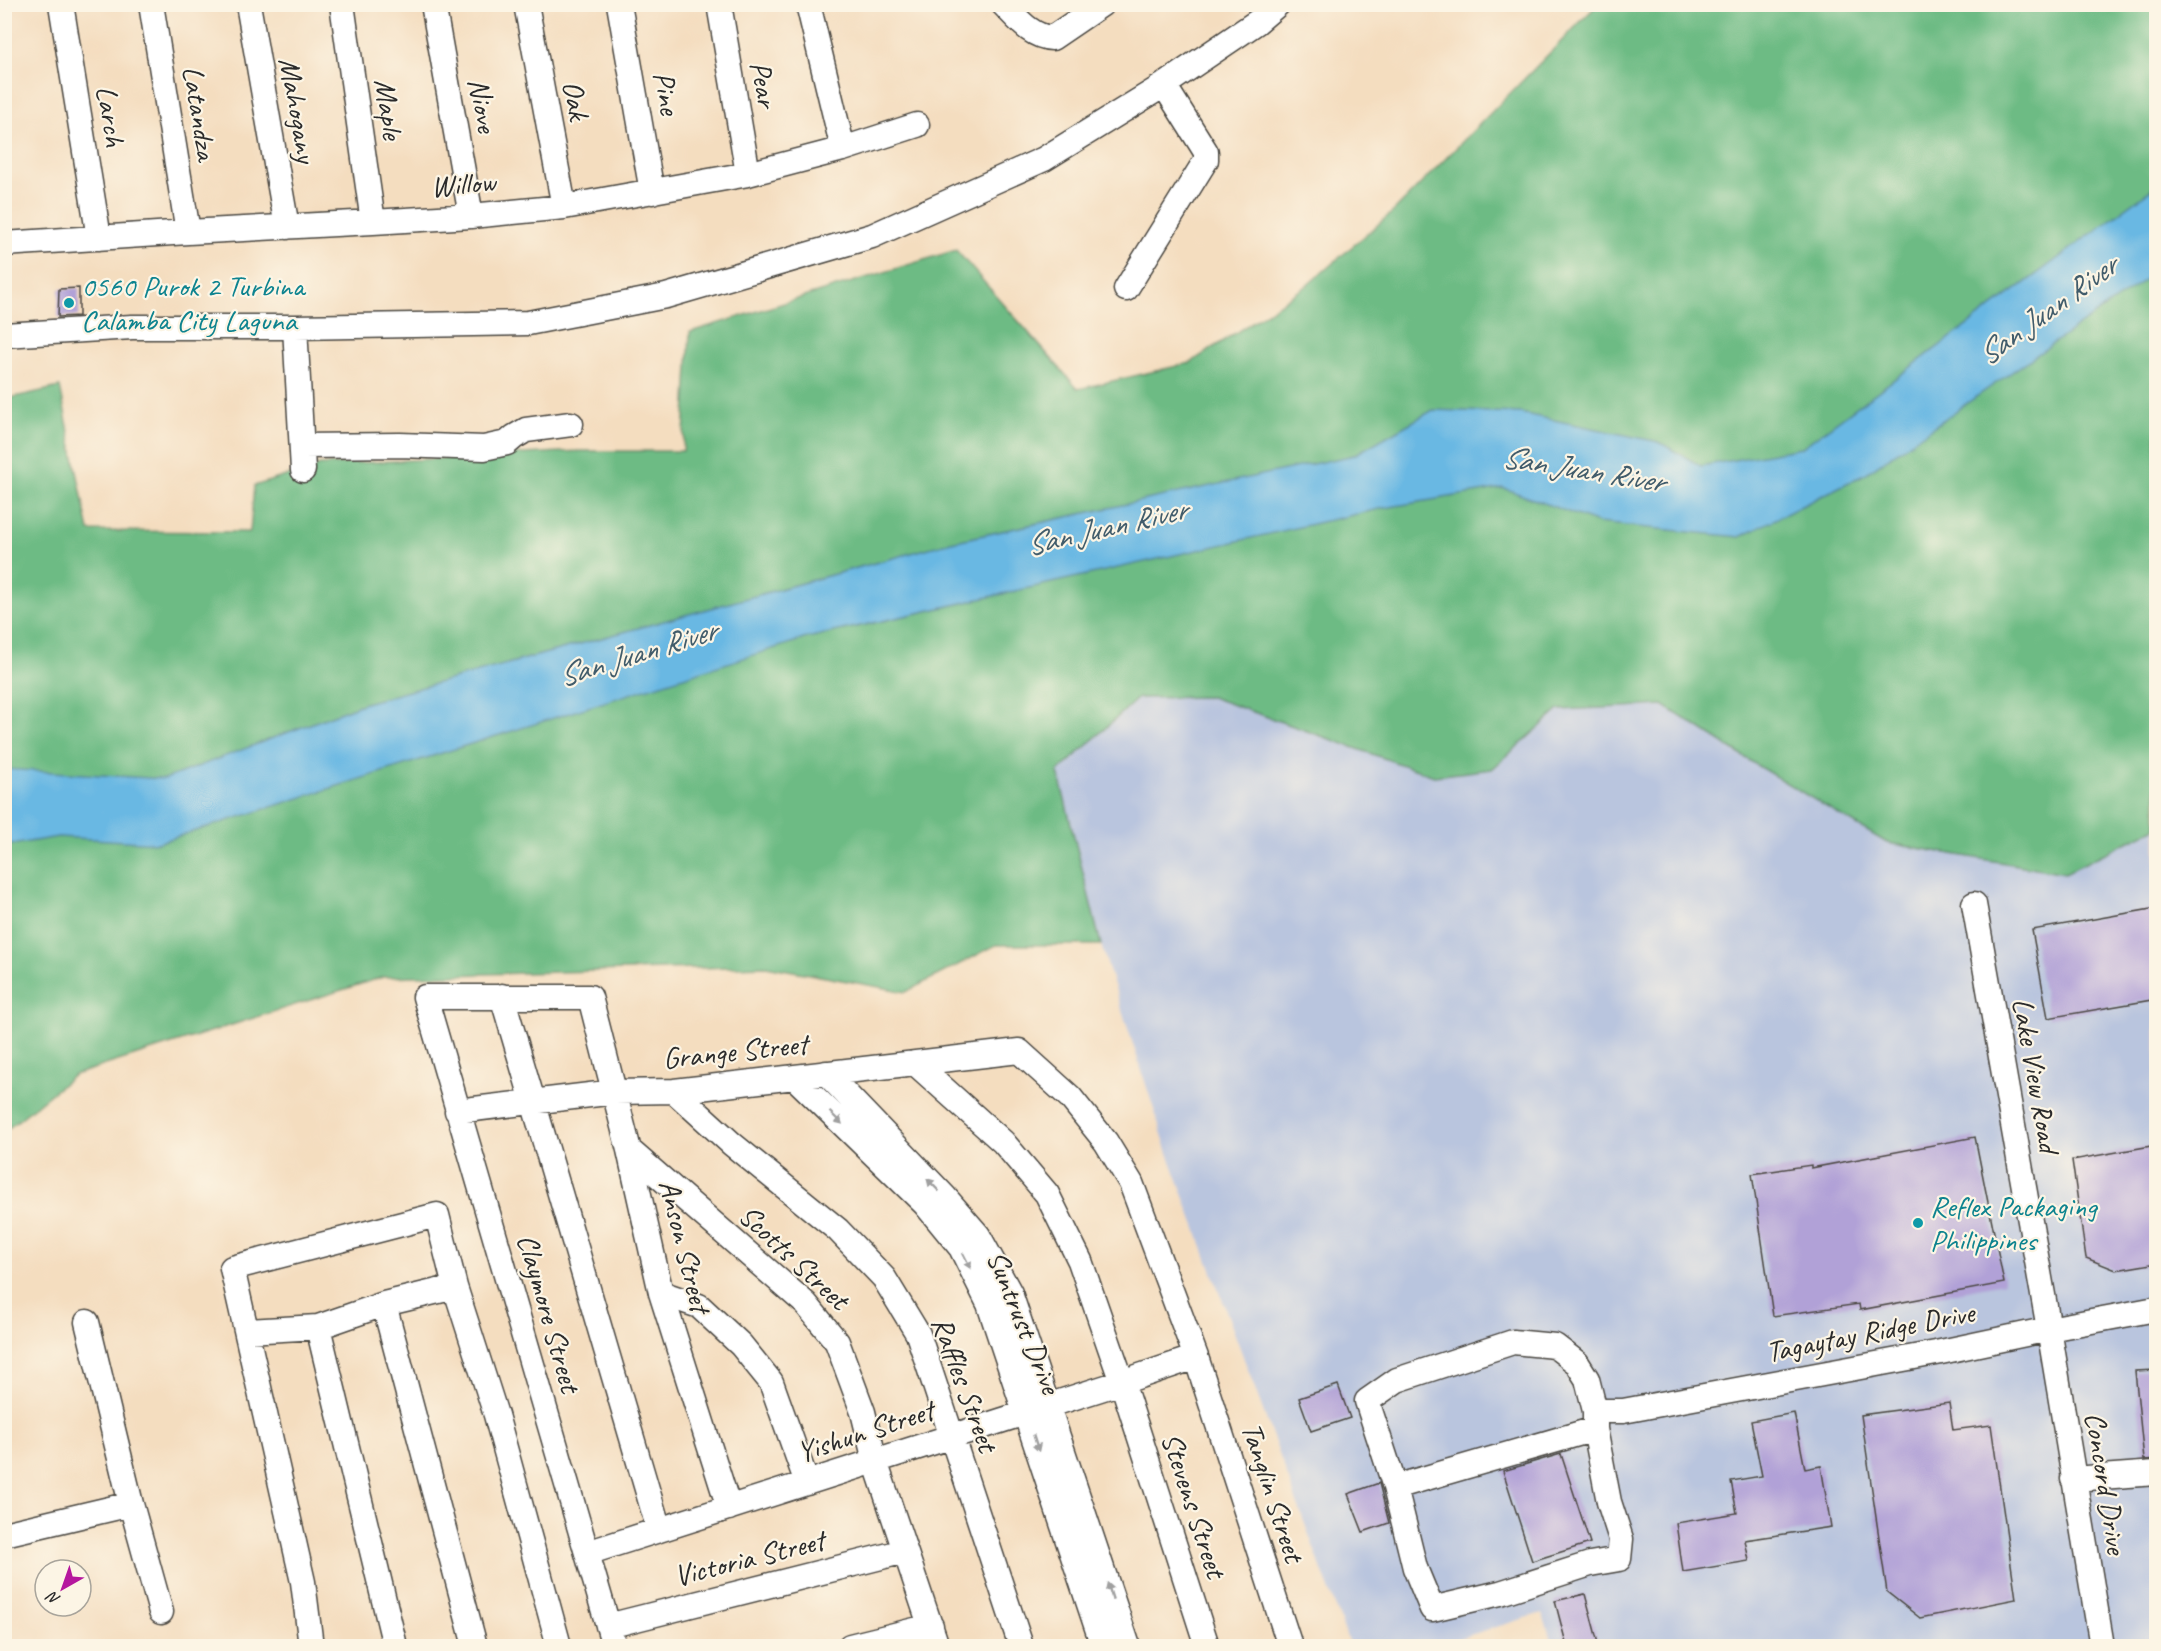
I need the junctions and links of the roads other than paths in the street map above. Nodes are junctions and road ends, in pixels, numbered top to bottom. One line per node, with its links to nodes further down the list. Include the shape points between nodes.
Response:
1 (61, 4): 23 (street, Larch)
2 (151, 4): 22 (street, Latandza)
3 (248, 4): 21 (street, Mahogany)
4 (342, 4): 20 (street, Maple)
5 (434, 4): 19 (street, Niove)
6 (526, 4): 18 (street, Oak)
7 (620, 4): 17 (street, Pine)
8 (719, 4): 16 (street, Pear)
9 (808, 4): 15 (street)
10 (1003, 4): 11 (street, via 1032,33 1043,38 1052,38)
11 (1102, 4)
12 (1278, 4): 13 (street)
13 (1164, 85): 25 (street, via 1206,152 1206,160); 26 (street, via 1044,159 872,236 666,296 528,323)
14 (917, 125): 15 (street, Willow)
15 (843, 149): 16 (street, Willow)
16 (748, 174): 17 (street, Willow)
17 (652, 192): 18 (street, Willow)
18 (564, 207): 19 (street, Willow)
19 (471, 216): 20 (street, Willow)
20 (373, 222): 21 (street, Willow)
21 (287, 227): 22 (street, Willow)
22 (188, 232): 23 (street, Willow)
23 (99, 238): 24 (street, Willow)
24 (5, 241)
25 (1126, 289)
26 (295, 327): 27 (street, via 132,327); 29 (street)
27 (4, 334)
28 (571, 424): 29 (street, via 526,430 507,443 484,448)
29 (302, 446): 30 (street)
30 (303, 470)
31 (1974, 904): 48 (street, Lake View Road)
32 (502, 996): 38 (street, Anson Street, via 590,997); 39 (street); 40 (street, Claymore Street, via 425,997)
33 (1019, 1051): 34 (street, Grange Street); 50 (street, Tanglin Street, via 1070,1097 1106,1142 1131,1183)
34 (915, 1063): 35 (street, Grange Street); 51 (street, Stevens Street, via 1003,1142 1047,1194 1080,1261)
35 (826, 1073): 36 (street, Grange Street); 52 (street, Suntrust Drive, one-way to 35, via 1010,1293 978,1235)
36 (794, 1077): 37 (street, Grange Street); 52 (street, Suntrust Drive, one-way to 52, via 925,1204 961,1248)
37 (674, 1091): 38 (street, Grange Street); 54 (street, Raffles Street, via 838,1230 884,1278 918,1334)
38 (615, 1092): 39 (street, Grange Street); 41 (street, Anson Street)
39 (533, 1101): 40 (street, Grange Street); 62 (street)
40 (457, 1111): 65 (street, Claymore Street)
41 (629, 1150): 43 (street, Anson Street); 55 (street, Scotts Street, via 806,1304 837,1342 863,1412)
42 (455, 1287): 44 (street); 49 (street, via 437,1215 232,1268); 72 (street, via 496,1415)
43 (661, 1293): 58 (street, via 699,1306 741,1345 771,1382); 61 (street, Anson Street)
44 (384, 1304): 47 (street); 71 (street)
45 (2157, 1309): 48 (street, Tagaytay Ridge Drive)
46 (87, 1322): 60 (street)
47 (318, 1327): 49 (street); 70 (street)
48 (2049, 1329): 53 (street, Tagaytay Ridge Drive, via 1623,1411); 57 (street, Concord Drive)
49 (247, 1331): 69 (street, via 303,1582)
50 (1196, 1357): 51 (street, Yishun Street); 78 (street, Tanglin Street)
51 (1122, 1382): 52 (street, Yishun Street); 77 (street, Stevens Street)
52 (1037, 1409): 54 (street, Yishun Street); 75 (street, Suntrust Drive, one-way to 75); 76 (street, Suntrust Drive, one-way to 52)
53 (1595, 1420): 59 (street, Tagaytay Ridge Drive); 59 (street, via 1587,1379 1577,1363 1555,1346 1513,1342 1396,1380 1367,1401); 59 (street, via 1609,1502 1621,1539 1619,1559 1432,1609 1415,1568)
54 (952, 1436): 55 (street, Yishun Street); 74 (street, Raffles Street)
55 (875, 1461): 58 (street, Yishun Street); 64 (street, Scotts Street)
56 (2157, 1473): 57 (street)
57 (2073, 1479): 79 (street, Concord Drive)
58 (807, 1483): 61 (street, Yishun Street)
59 (1395, 1487)
60 (131, 1504): 63 (street); 66 (street)
61 (729, 1508): 62 (street, Yishun Street)
62 (659, 1530): 65 (street, Yishun Street)
63 (4, 1534)
64 (905, 1551): 67 (street, Victoria Street); 68 (street, Scotts Street)
65 (586, 1553): 67 (street, Claymore Street)
66 (161, 1612)
67 (611, 1636)
68 (934, 1636): 73 (street)
69 (311, 1647)
70 (395, 1647)
71 (475, 1647)
72 (559, 1647)
73 (850, 1647)
74 (1021, 1647)
75 (1103, 1647)
76 (1128, 1647)
77 (1207, 1647)
78 (1290, 1647)
79 (2102, 1647)

